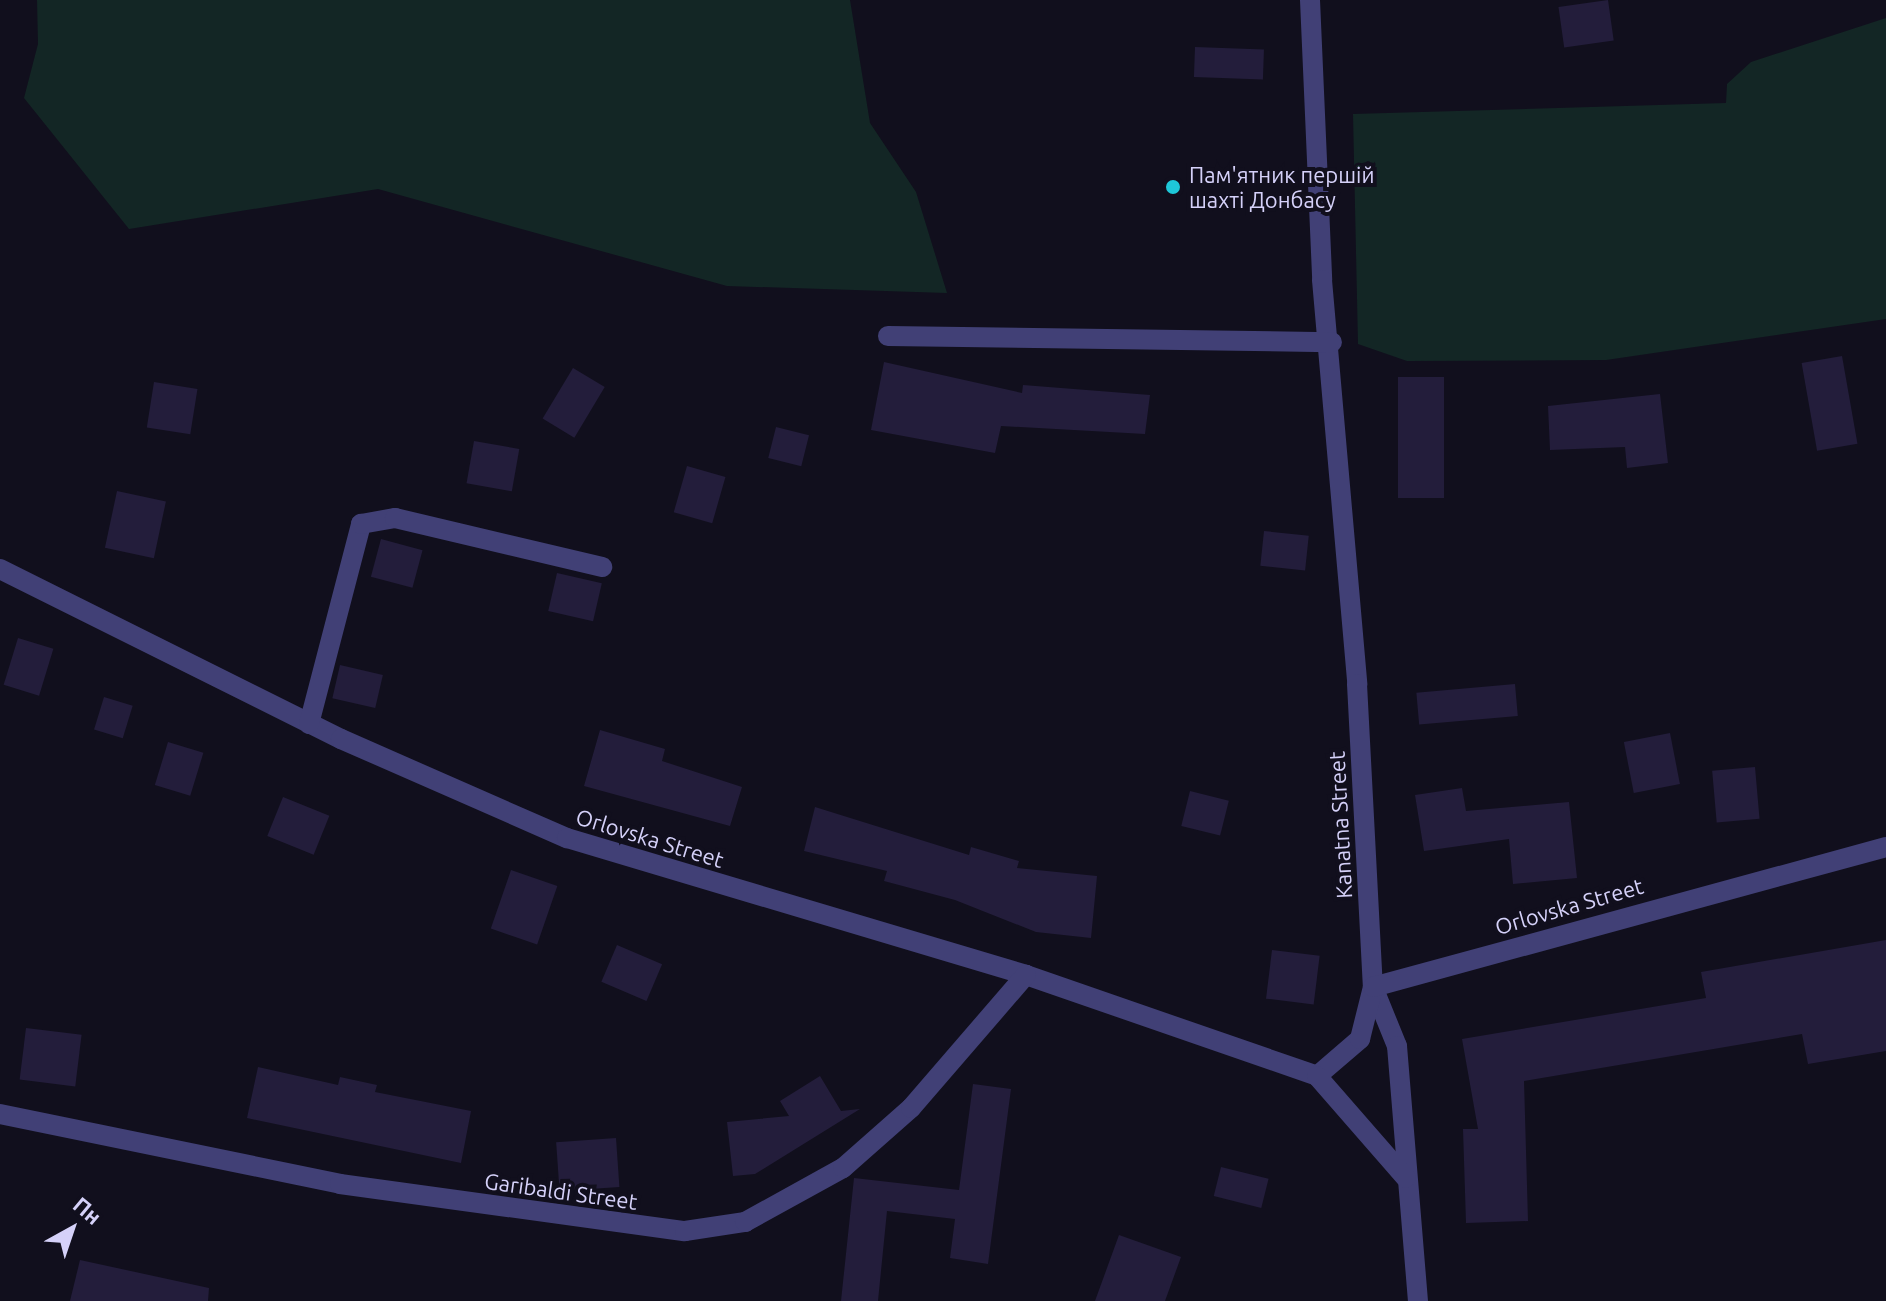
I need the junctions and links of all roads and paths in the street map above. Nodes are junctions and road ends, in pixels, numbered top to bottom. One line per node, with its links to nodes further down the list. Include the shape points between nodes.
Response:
1 (1310, 0): 3 (street, Kanatna Street, via 1322,280)
2 (888, 336): 3 (street)
3 (1332, 342): 9 (street, Kanatna Street)
4 (602, 567): 6 (street, via 395,518 361,524)
5 (0, 569): 6 (street, Orlovska Street)
6 (309, 724): 8 (street, Orlovska Street, via 567,838)
7 (1886, 847): 9 (street, Orlovska Street)
8 (1026, 975): 10 (street, Orlovska Street); 11 (street, Garibaldi Street, via 911,1108 843,1168 745,1222 700,1229 340,1184)
9 (1373, 987): 10 (street, via 1360,1039); 12 (street, Kanatna Street, via 1397,1046)
10 (1317, 1076): 12 (street, Orlovska Street)
11 (0, 1114)
12 (1406, 1178): 13 (street, Kanatna Street)
13 (1418, 1301)

